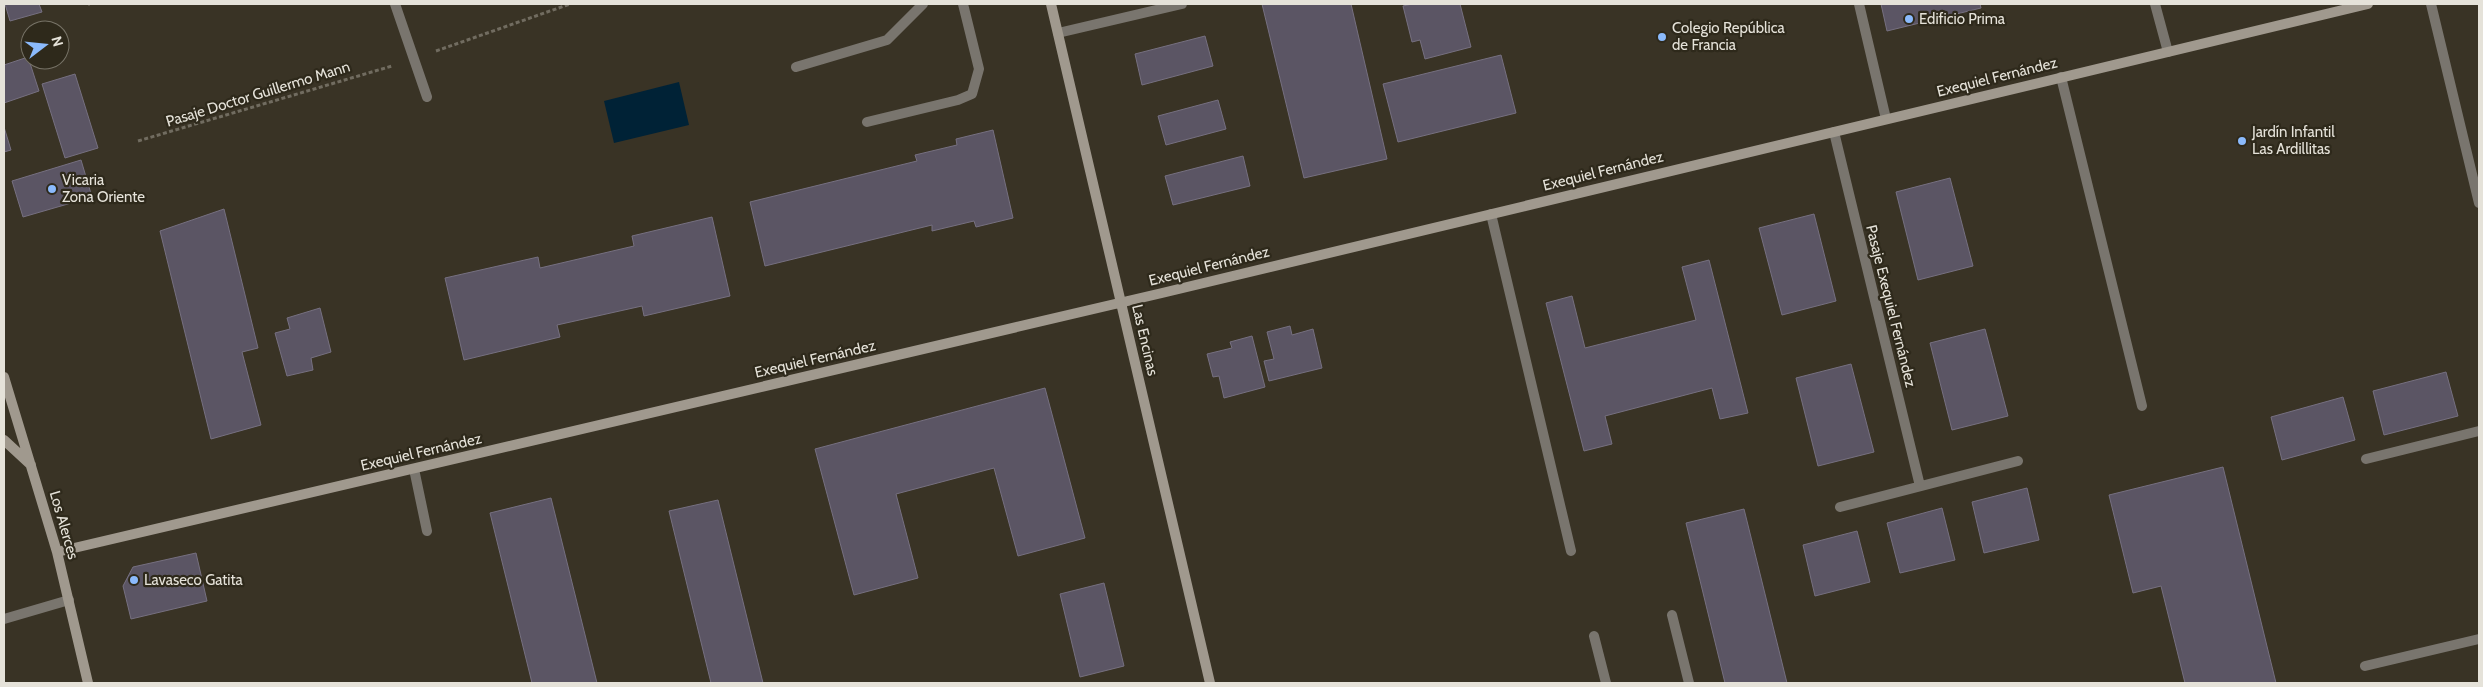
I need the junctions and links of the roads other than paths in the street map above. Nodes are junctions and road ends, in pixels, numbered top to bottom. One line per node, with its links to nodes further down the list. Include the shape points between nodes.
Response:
1 (395, 4): 14 (street)
2 (923, 4): 12 (street, via 887,40)
3 (963, 4): 16 (street, via 979,69 972,94)
4 (1052, 4): 10 (street, Las Encinas)
5 (1182, 4): 10 (street)
6 (1859, 4): 15 (street)
7 (2156, 4): 11 (street)
8 (2368, 4): 11 (street, Exequiel Fernández)
9 (2431, 4): 18 (street)
10 (1058, 33): 20 (street, Las Encinas)
11 (2168, 52): 13 (street, Exequiel Fernández)
12 (796, 67)
13 (2061, 77): 15 (street, Exequiel Fernández); 22 (street)
14 (428, 97)
15 (1886, 119): 17 (street, Exequiel Fernández)
16 (867, 122)
17 (1834, 132): 19 (street, Exequiel Fernández); 29 (street, Pasaje Exequiel Fernández)
18 (2479, 203)
19 (1491, 214): 20 (street, Exequiel Fernández); 32 (street)
20 (1121, 303): 28 (street, Exequiel Fernández); 41 (street, Las Encinas)
21 (4, 376): 27 (street, Los Alerces)
22 (2142, 406)
23 (2479, 431): 25 (street)
24 (4, 440): 27 (street)
25 (2366, 459)
26 (2018, 461): 29 (street)
27 (31, 465): 33 (street, Los Alerces)
28 (414, 469): 31 (street); 33 (street, Exequiel Fernández)
29 (1920, 486): 30 (street)
30 (1840, 507)
31 (428, 531)
32 (1571, 551)
33 (57, 552): 34 (street, Los Alerces)
34 (69, 600): 36 (street); 40 (street, Los Alerces)
35 (1672, 615): 43 (street)
36 (4, 619)
37 (1594, 636): 42 (street)
38 (2479, 639): 39 (street)
39 (2365, 666)
40 (88, 683)
41 (1210, 683)
42 (1606, 683)
43 (1689, 683)

